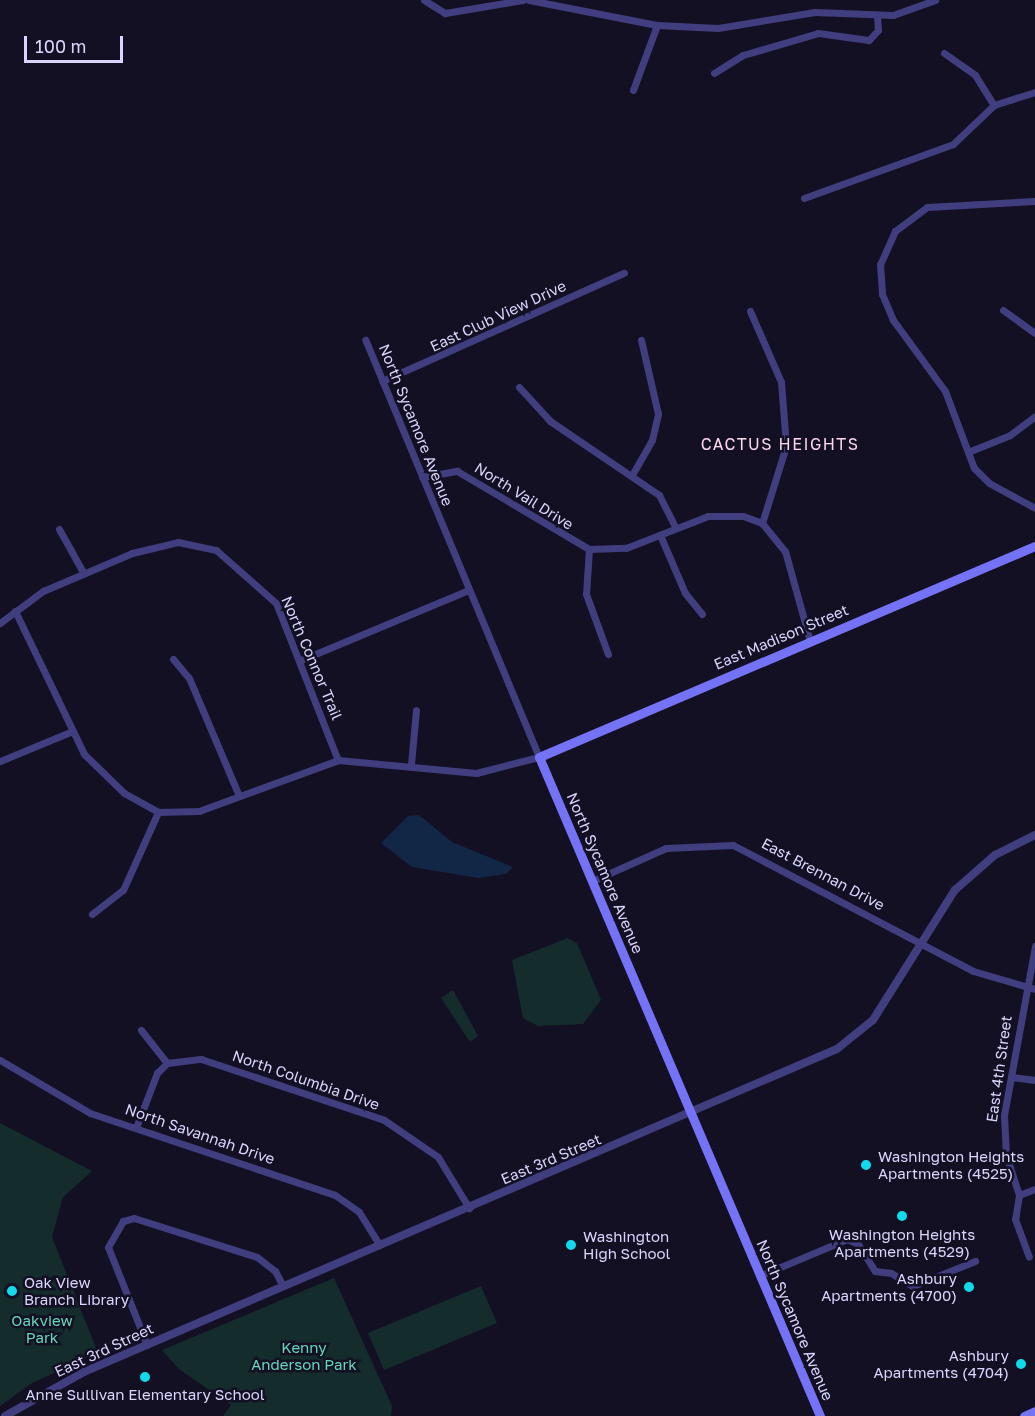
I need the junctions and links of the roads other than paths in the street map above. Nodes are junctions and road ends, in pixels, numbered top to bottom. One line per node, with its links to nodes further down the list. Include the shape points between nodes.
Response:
1 (424, 0): 2 (street, via 445,13)
2 (523, 0)
3 (529, 0): 6 (street)
4 (935, 0): 5 (street)
5 (877, 17): 6 (street, via 815,12 733,28); 8 (street, via 878,30 869,40 818,33 743,55)
6 (657, 25): 9 (street)
7 (944, 53): 11 (street, via 975,75)
8 (714, 73)
9 (633, 90)
10 (1035, 92): 11 (street)
11 (994, 105): 12 (street, via 953,144)
12 (804, 198)
13 (1035, 201): 23 (street, via 927,207 895,231 880,264 882,294 893,320 945,391)
14 (624, 273): 20 (street, East Club View Drive)
15 (1003, 310): 17 (street)
16 (750, 311): 27 (street, via 781,382 786,446)
17 (1035, 333)
18 (365, 340): 20 (street, North Sycamore Avenue)
19 (641, 340): 24 (street, via 658,414 652,440)
20 (382, 381): 25 (street, North Sycamore Avenue)
21 (519, 387): 24 (street, via 550,421)
22 (1035, 416): 23 (street, via 1010,435)
23 (968, 452): 26 (street, via 989,483)
24 (632, 475): 28 (street, via 659,495)
25 (422, 477): 32 (street, North Vail Drive, via 445,470 463,474); 34 (street, North Sycamore Avenue)
26 (1035, 508)
27 (762, 523): 28 (street, via 719,515); 38 (street, via 785,551)
28 (676, 528): 30 (street)
29 (59, 529): 33 (street)
30 (660, 535): 32 (street, via 626,548); 36 (street, via 685,593)
31 (1035, 546): 38 (main road, East Madison Street)
32 (589, 549): 39 (street, via 586,594)
33 (84, 574): 35 (street, North Connor Trail); 41 (street, North Connor Trail, via 156,545 196,543 216,550 270,594)
34 (468, 590): 41 (street); 44 (street, North Sycamore Avenue)
35 (15, 611): 37 (street, North Connor Trail); 43 (street)
36 (702, 614)
37 (0, 623)
38 (810, 641): 44 (main road, East Madison Street)
39 (608, 654)
40 (173, 659): 48 (street, via 189,678)
41 (301, 660): 45 (street, North Connor Trail)
42 (416, 710): 47 (street)
43 (70, 732): 46 (street); 49 (street, via 100,772)
44 (539, 757): 47 (street, via 476,773); 51 (main road, North Sycamore Avenue)
45 (338, 760): 47 (street); 48 (street)
46 (0, 761)
47 (411, 764)
48 (239, 796): 49 (street, via 199,811)
49 (158, 812): 52 (street, via 123,890)
50 (1035, 835): 53 (street, East 3rd Street, via 973,873)
51 (592, 881): 53 (street, East Brennan Drive, via 666,848 733,845); 62 (main road, North Sycamore Avenue)
52 (93, 914)
53 (921, 942): 55 (street, East Brennan Drive, via 997,982); 62 (street, East 3rd Street, via 884,1005 858,1035 817,1060)
54 (1035, 946): 55 (street, East 4th Street)
55 (1024, 987): 56 (street, East Brennan Drive); 60 (street, East 4th Street)
56 (1035, 989)
57 (141, 1030): 59 (street)
58 (0, 1060): 63 (street, North Savannah Drive, via 90,1113)
59 (167, 1063): 63 (street, via 154,1079); 66 (street, North Columbia Drive, via 201,1059 384,1120 438,1158)
60 (1011, 1077): 61 (street); 65 (street, East 4th Street, via 1004,1137)
61 (1035, 1080)
62 (692, 1114): 66 (street, East 3rd Street); 70 (main road, North Sycamore Avenue)
63 (137, 1125): 67 (street, North Savannah Drive, via 335,1196 359,1212)
64 (1035, 1189): 65 (street)
65 (1019, 1195): 68 (street, East 4th Street, via 1015,1219)
66 (469, 1208): 67 (street, East 3rd Street)
67 (380, 1245): 71 (street, East 3rd Street)
68 (1029, 1257)
69 (975, 1261): 70 (street, via 913,1286 891,1272 875,1271 858,1244 847,1239)
70 (759, 1276): 75 (main road, North Sycamore Avenue)
71 (283, 1286): 72 (street, East 3rd Street); 72 (street, via 276,1271 257,1257 129,1219 114,1229 108,1246)
72 (147, 1345): 74 (street, East 3rd Street)
73 (1035, 1412): 76 (main road)
74 (5, 1416)
75 (820, 1416)
76 (1024, 1416)

